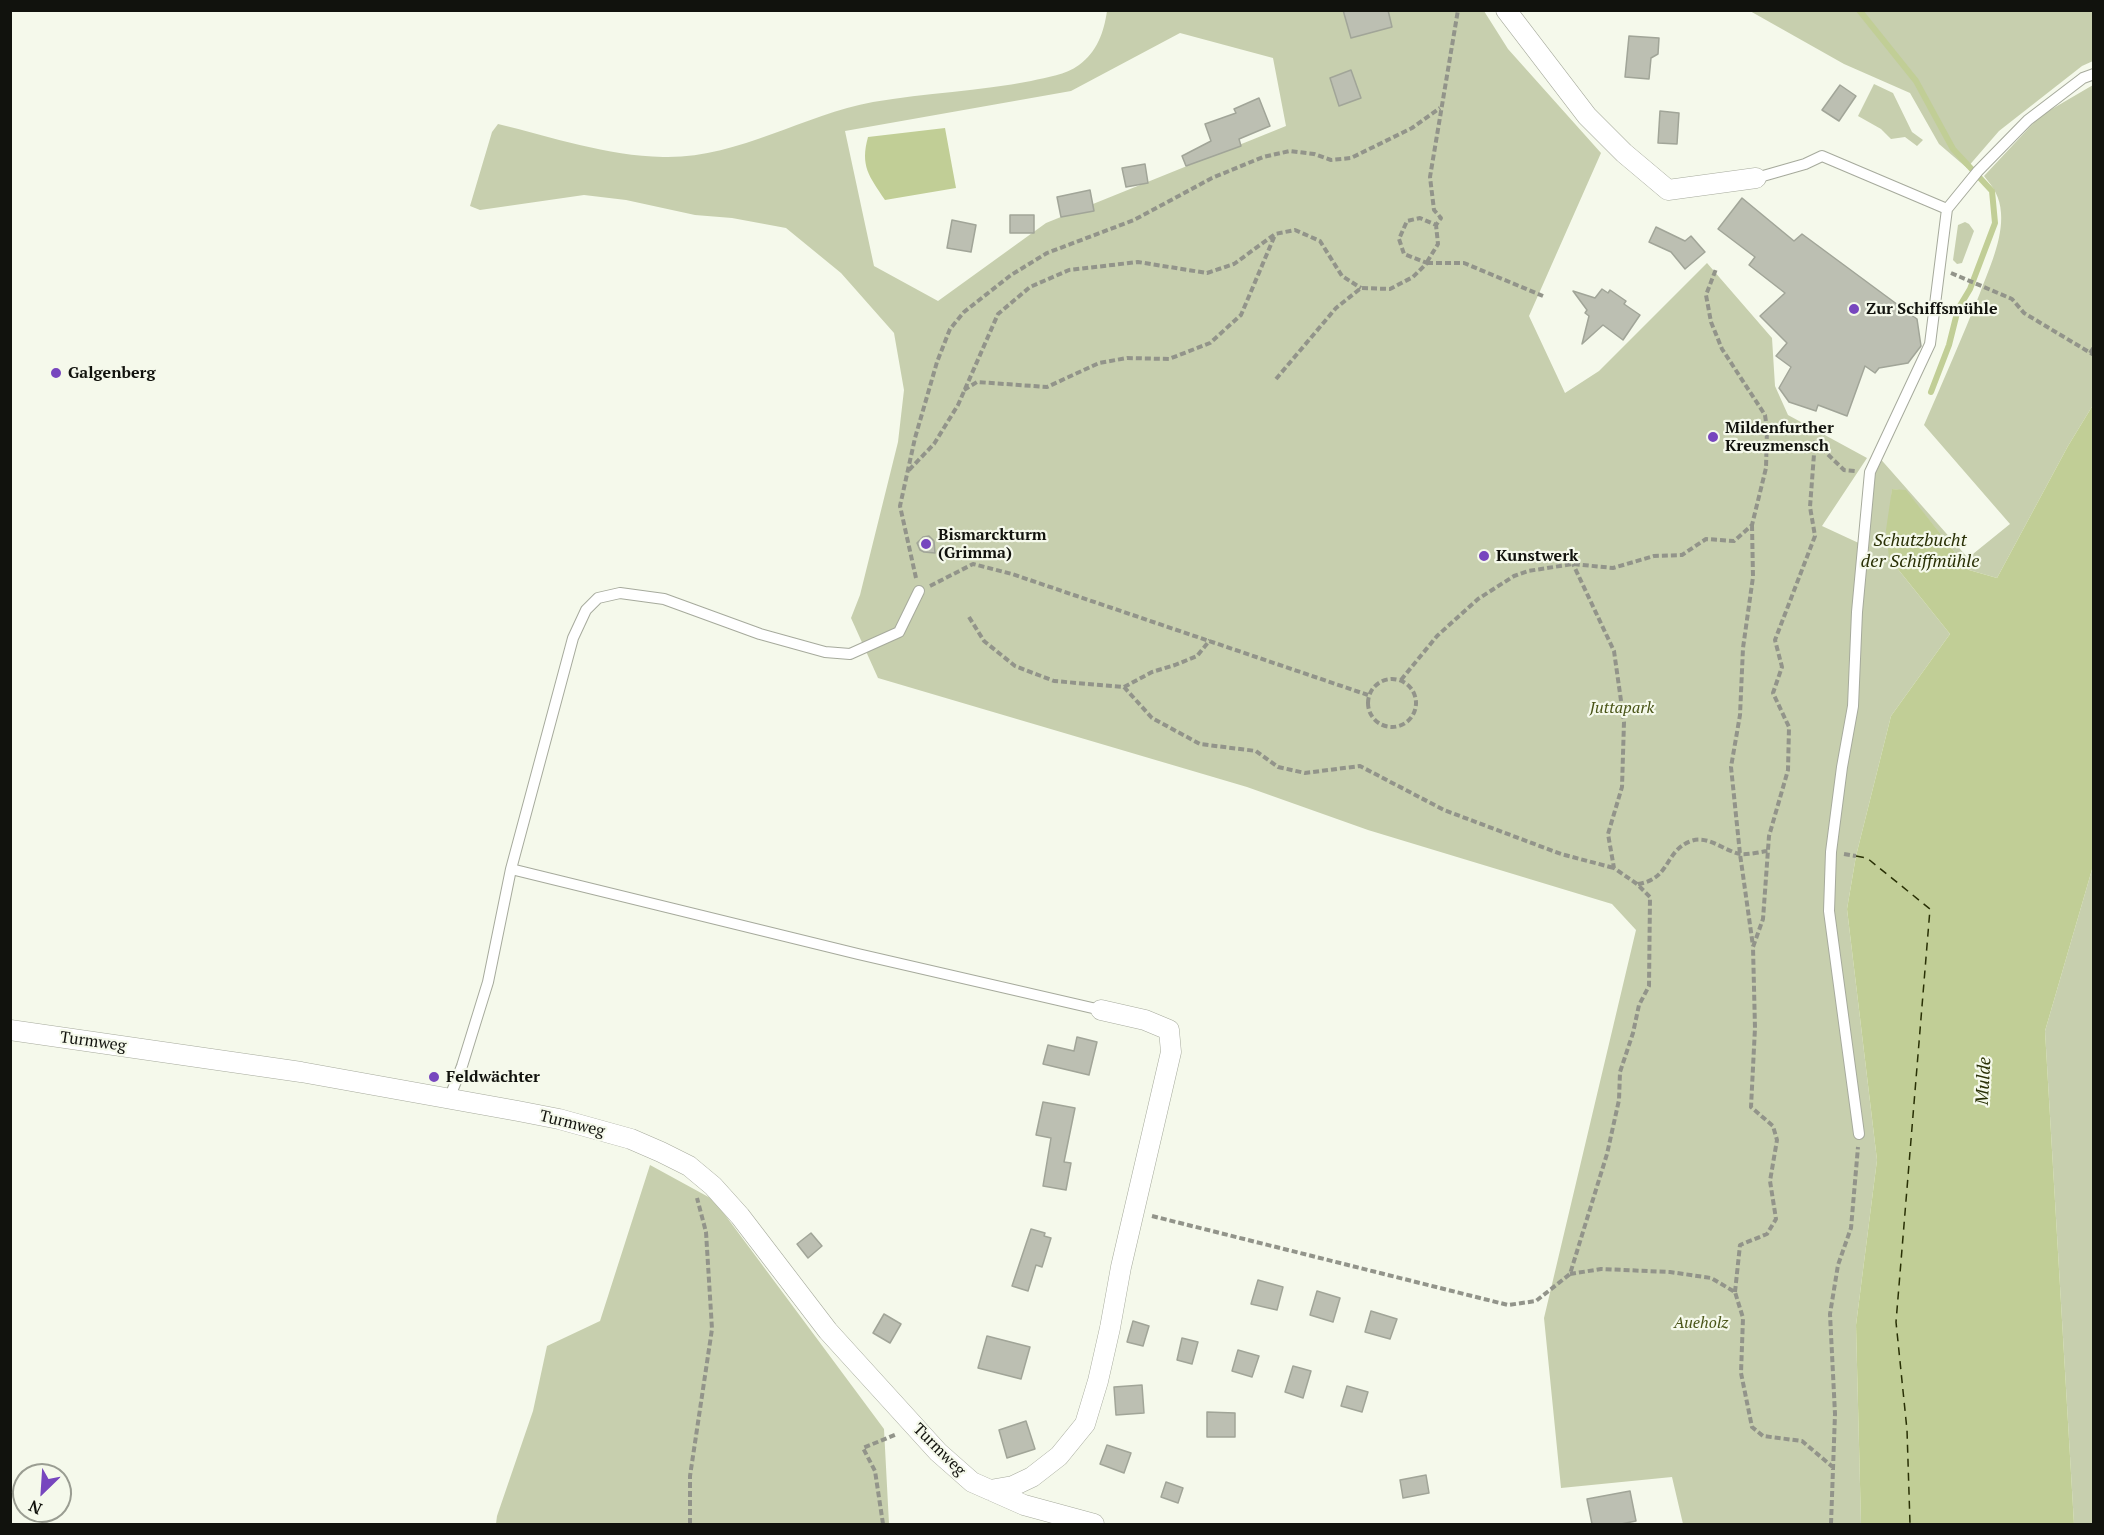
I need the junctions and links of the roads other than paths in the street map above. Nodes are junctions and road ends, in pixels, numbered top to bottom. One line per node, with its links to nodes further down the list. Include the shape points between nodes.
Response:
1 (1506, 10): 3 (street, via 1587,116 1668,190)
2 (2094, 74): 4 (lane, via 2083,78 2028,120)
3 (1756, 178): 4 (lane, via 1822,156)
4 (1947, 209): 10 (lane, via 1930,344 1870,472 1852,706 1833,841 1828,911)
5 (919, 591): 6 (lane, via 899,632 850,654 825,652 760,634 664,599 620,593 598,598 586,610 573,638)
6 (511, 869): 7 (lane); 9 (lane, via 489,982)
7 (1101, 1010): 11 (street, via 1169,1030 1171,1052 1108,1339 1085,1424 1059,1456 1032,1477)
8 (10, 1030): 9 (street, Turmweg)
9 (449, 1099): 11 (street, Turmweg, via 559,1119 632,1139 689,1166 714,1186 740,1216 828,1331 912,1424 972,1482)
10 (1859, 1134)
11 (990, 1491): 12 (street, Turmweg, via 1024,1505)
12 (1094, 1524)

